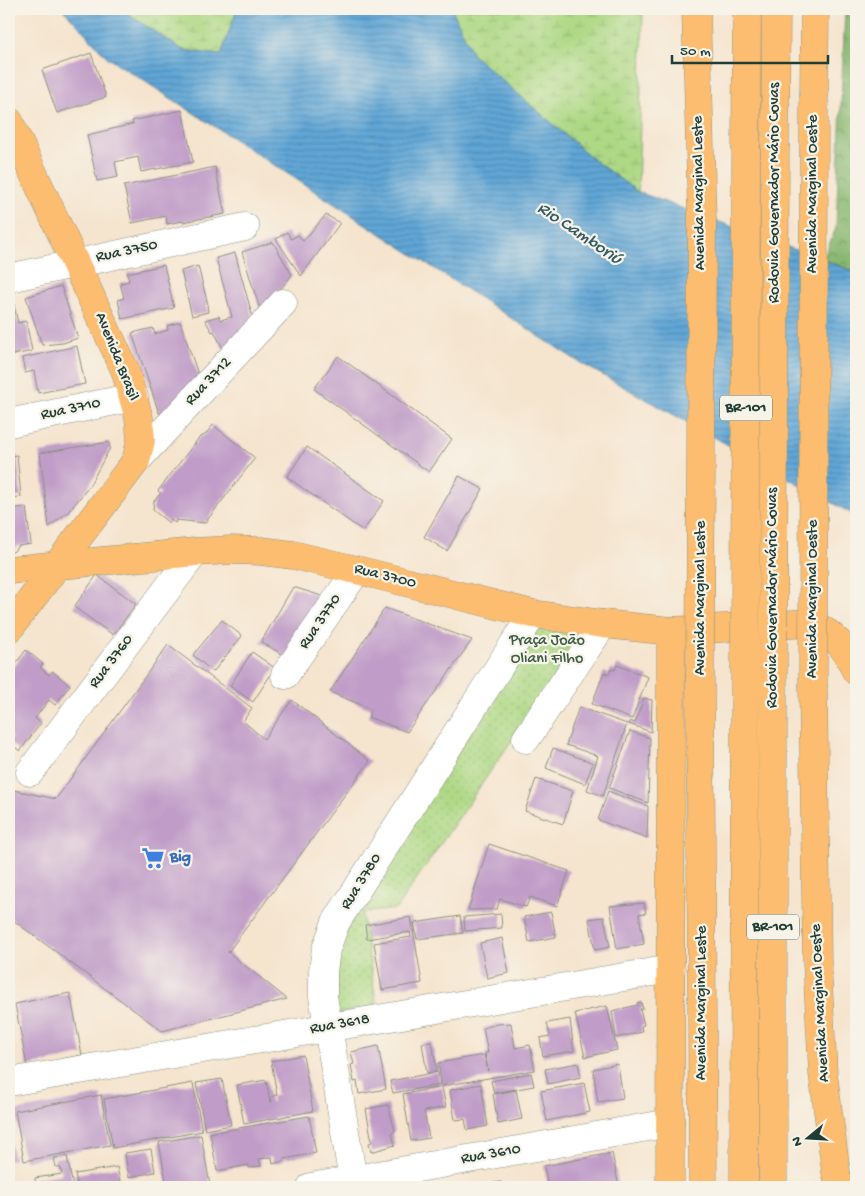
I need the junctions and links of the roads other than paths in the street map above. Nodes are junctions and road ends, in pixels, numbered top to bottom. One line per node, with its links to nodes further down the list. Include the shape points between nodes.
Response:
1 (696, 9): 32 (main road, Avenida Marginal Leste, bridge, via 702,220)
2 (747, 9): 33 (main road, Rodovia Governador Mário Covas / BR-101, bridge)
3 (776, 9): 34 (main road, Rodovia Governador Mário Covas / BR-101, bridge)
4 (815, 9): 35 (main road, Avenida Marginal Oeste, bridge, via 813,687 817,963 823,1074)
5 (9, 121): 7 (main road, Avenida Brasil)
6 (245, 227): 7 (street, Rua 3750)
7 (76, 263): 8 (street, Rua 3750); 10 (main road, Avenida Brasil)
8 (9, 278)
9 (283, 303): 12 (street, Rua 3712)
10 (134, 397): 11 (street, Rua 3710); 12 (main road, Avenida Brasil, via 140,440)
11 (9, 423)
12 (136, 461): 14 (main road, Avenida Brasil)
13 (195, 552): 14 (main road, Rua 3700); 16 (main road, Rua 3700, via 261,551); 24 (street, Rua 3760)
14 (58, 565): 15 (main road, Rua 3700); 19 (main road, Avenida Brasil)
15 (9, 570)
16 (357, 570): 17 (main road, Rua 3700); 22 (street, Rua 3770)
17 (533, 614): 18 (main road, Rua 3700); 26 (street, Rua 3780, via 336,922 326,949 323,971)
18 (603, 624): 20 (main road, Rua 3700); 23 (street)
19 (9, 629)
20 (672, 631): 21 (main road, Rua 3700, via 810,623 827,631 840,643); 25 (main road, Avenida Marginal Leste)
21 (856, 671)
22 (285, 675)
23 (526, 739)
24 (30, 772)
25 (671, 969): 26 (street, Rua 3618); 28 (main road, Avenida Marginal Leste)
26 (328, 1027): 27 (street, Rua 3618); 29 (street, Rua 3780)
27 (9, 1082)
28 (670, 1122): 29 (street, Rua 3610); 31 (main road, Avenida Marginal Leste)
29 (354, 1184): 30 (street, Rua 3610)
30 (311, 1187)
31 (670, 1187)
32 (703, 1187)
33 (744, 1187)
34 (773, 1187)
35 (839, 1187)

